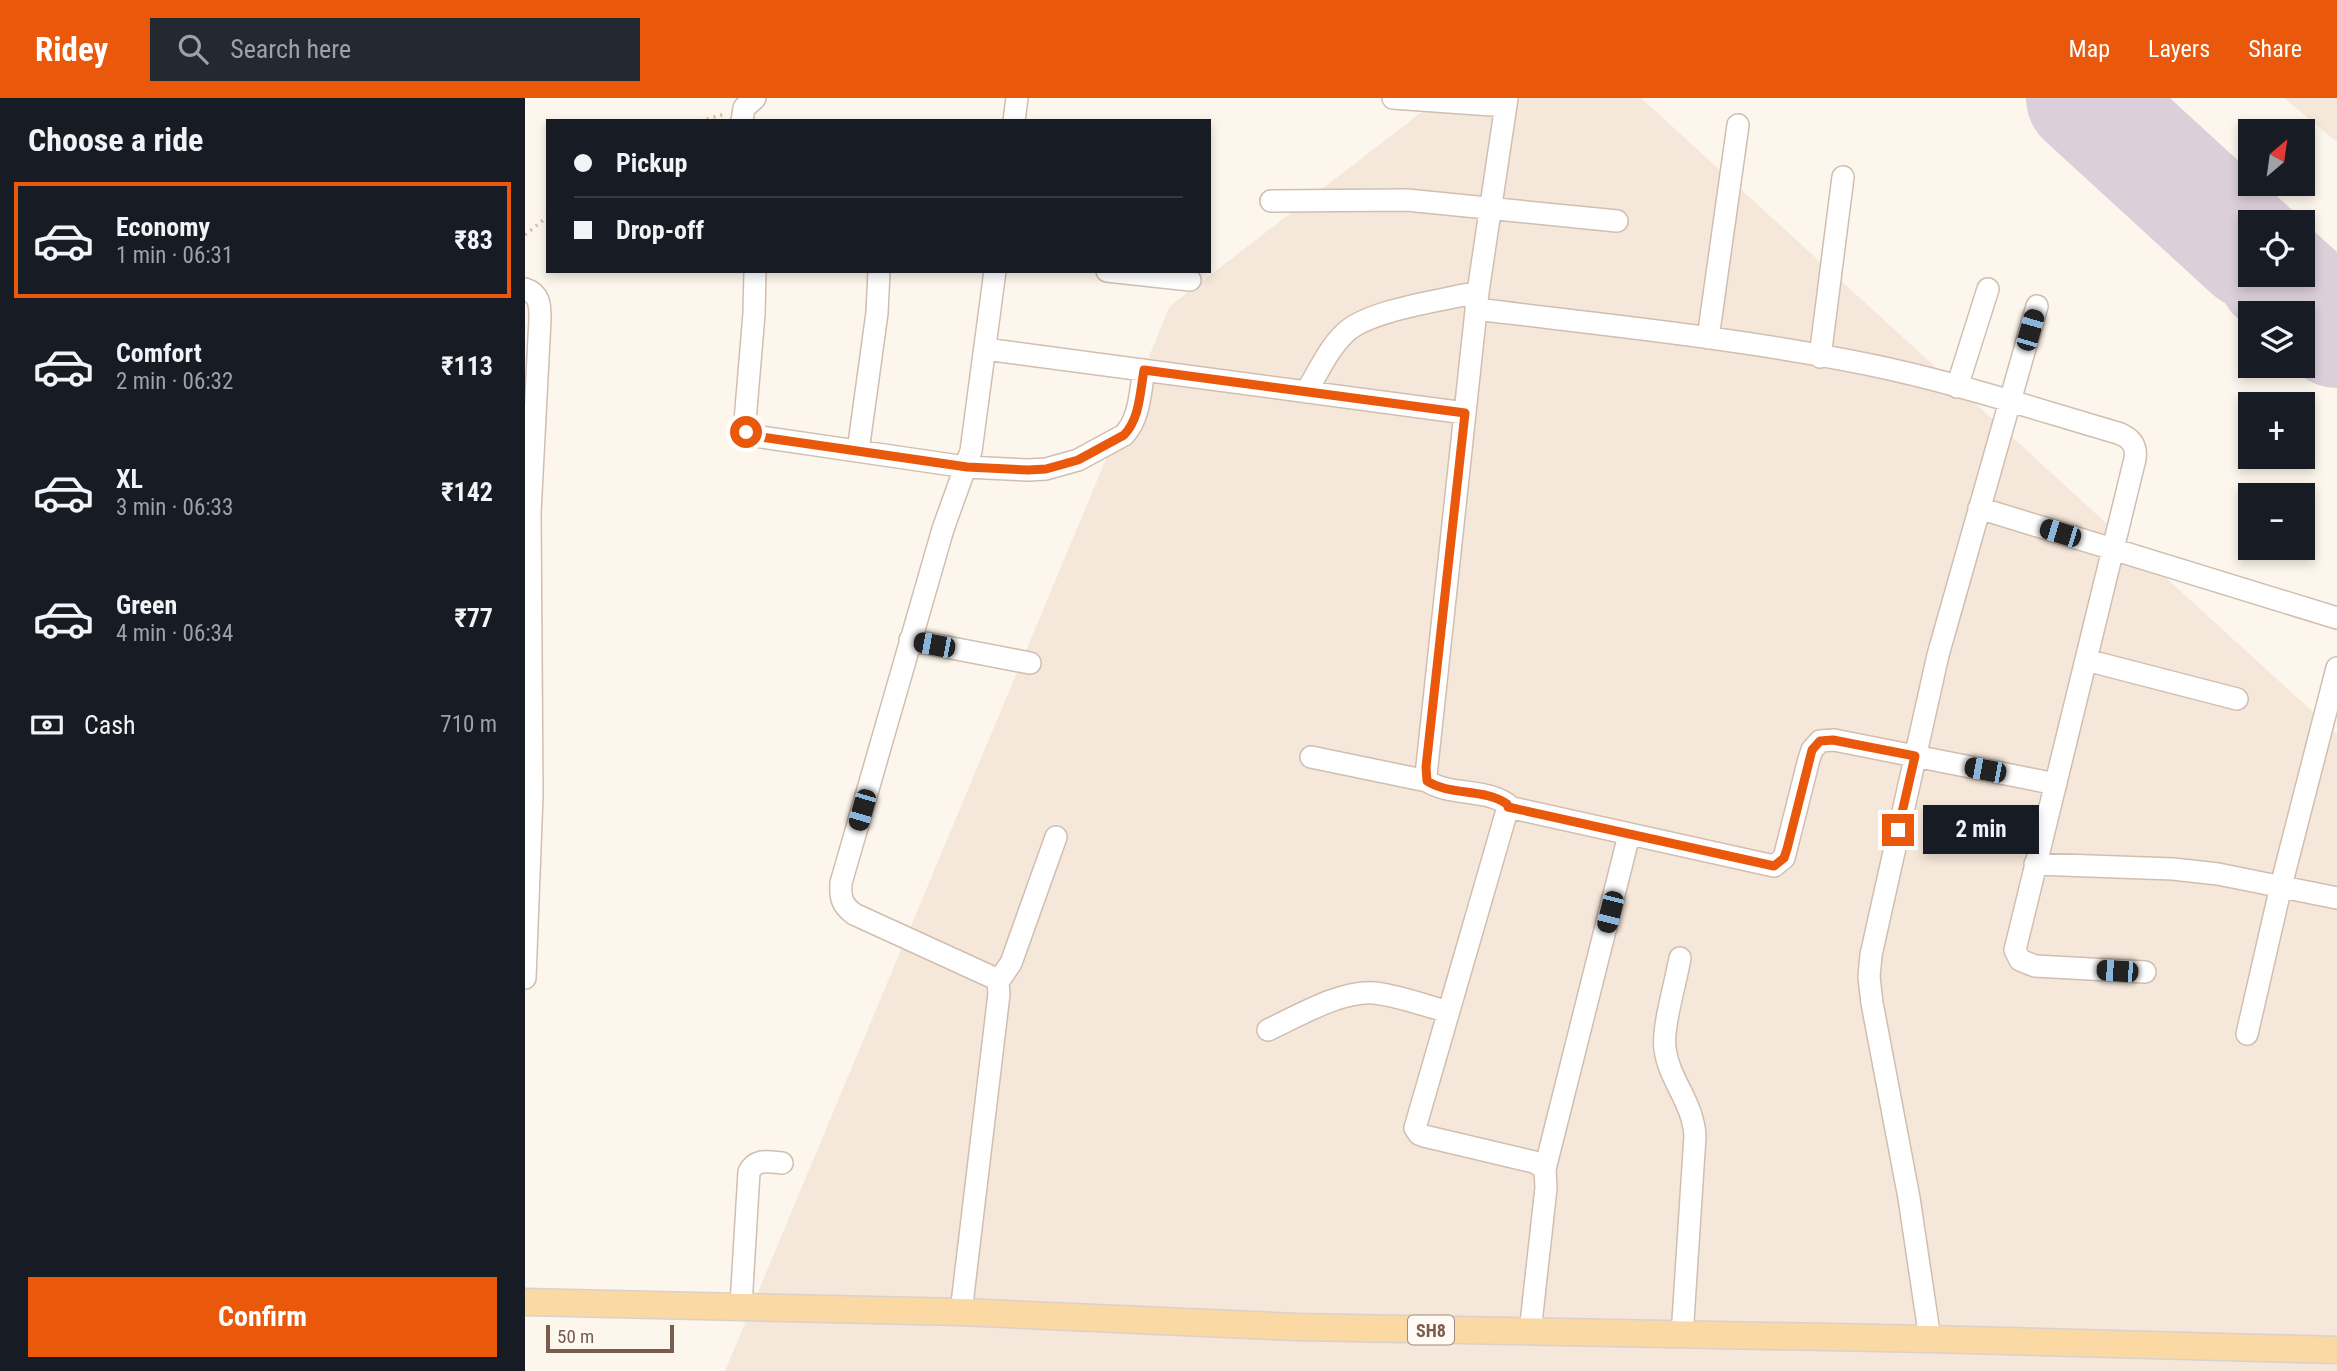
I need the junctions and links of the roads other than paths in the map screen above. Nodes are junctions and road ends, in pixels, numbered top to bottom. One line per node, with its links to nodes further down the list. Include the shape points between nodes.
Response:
1 (1017, 98): 4 (street)
2 (1393, 98): 3 (street)
3 (1507, 102): 8 (street)
4 (1014, 119)
5 (1738, 125): 19 (street)
6 (1843, 177): 21 (street)
7 (1271, 201): 8 (street, via 1407,200)
8 (1490, 208): 9 (street); 17 (street)
9 (1616, 221)
10 (755, 273): 27 (street, via 746,432)
11 (879, 273): 27 (street)
12 (995, 273): 20 (street)
13 (1125, 273): 14 (street)
14 (1190, 280)
15 (525, 289): 49 (street, via 537,298 540,319 530,513 532,795)
16 (1988, 289): 23 (street)
17 (1477, 301): 19 (street); 24 (street, via 1377,316 1356,324 1336,343); 26 (street)
18 (2037, 306): 25 (street)
19 (1708, 338): 21 (street)
20 (985, 349): 22 (street); 28 (street)
21 (1821, 356): 23 (street)
22 (1144, 370): 24 (street); 28 (street, via 1130,429 1090,454 1046,469)
23 (1957, 387): 25 (street)
24 (1306, 392): 26 (street)
25 (2010, 401): 29 (street); 30 (street, via 2131,440 2135,459)
26 (1465, 413): 39 (street)
27 (858, 451): 28 (street)
28 (967, 467): 32 (street, via 943,528)
29 (1979, 508): 30 (street); 37 (street)
30 (2113, 550): 31 (street); 33 (street)
31 (2337, 618)
32 (910, 640): 34 (street); 50 (street, via 841,896 854,914)
33 (2086, 660): 36 (street); 40 (street)
34 (1030, 663)
35 (2337, 668): 45 (street)
36 (2237, 699)
37 (1915, 756): 40 (street); 42 (street, via 1833,740 1816,744 1784,858 1774,866); 61 (street, via 1875,929 1869,977)
38 (1311, 757): 39 (street)
39 (1427, 781): 41 (street, via 1495,798)
40 (2056, 784): 44 (street)
41 (1508, 807): 42 (street); 51 (street)
42 (1629, 835): 55 (street)
43 (1056, 837): 50 (street, via 1011,963)
44 (2035, 864): 45 (street, via 2173,869); 48 (street, via 2016,944 2019,960 2035,966)
45 (2281, 886): 46 (street); 53 (street)
46 (2337, 898)
47 (1680, 958): 60 (street, via 1664,1041 1694,1120 1695,1136)
48 (2145, 972)
49 (525, 978)
50 (998, 982): 58 (street)
51 (1448, 1012): 52 (street, via 1388,995 1355,994); 55 (street, via 1416,1131 1534,1162)
52 (1268, 1030)
53 (2247, 1034)
54 (782, 1163): 57 (street, via 759,1161 749,1172)
55 (1545, 1169): 59 (street)
56 (525, 1302): 57 (main road, SH8)
57 (741, 1305): 58 (main road, SH8)
58 (961, 1312): 59 (main road, SH8)
59 (1530, 1332): 60 (main road, SH8)
60 (1682, 1336): 61 (main road, SH8)
61 (1930, 1339): 62 (main road, SH8)
62 (2337, 1350)

